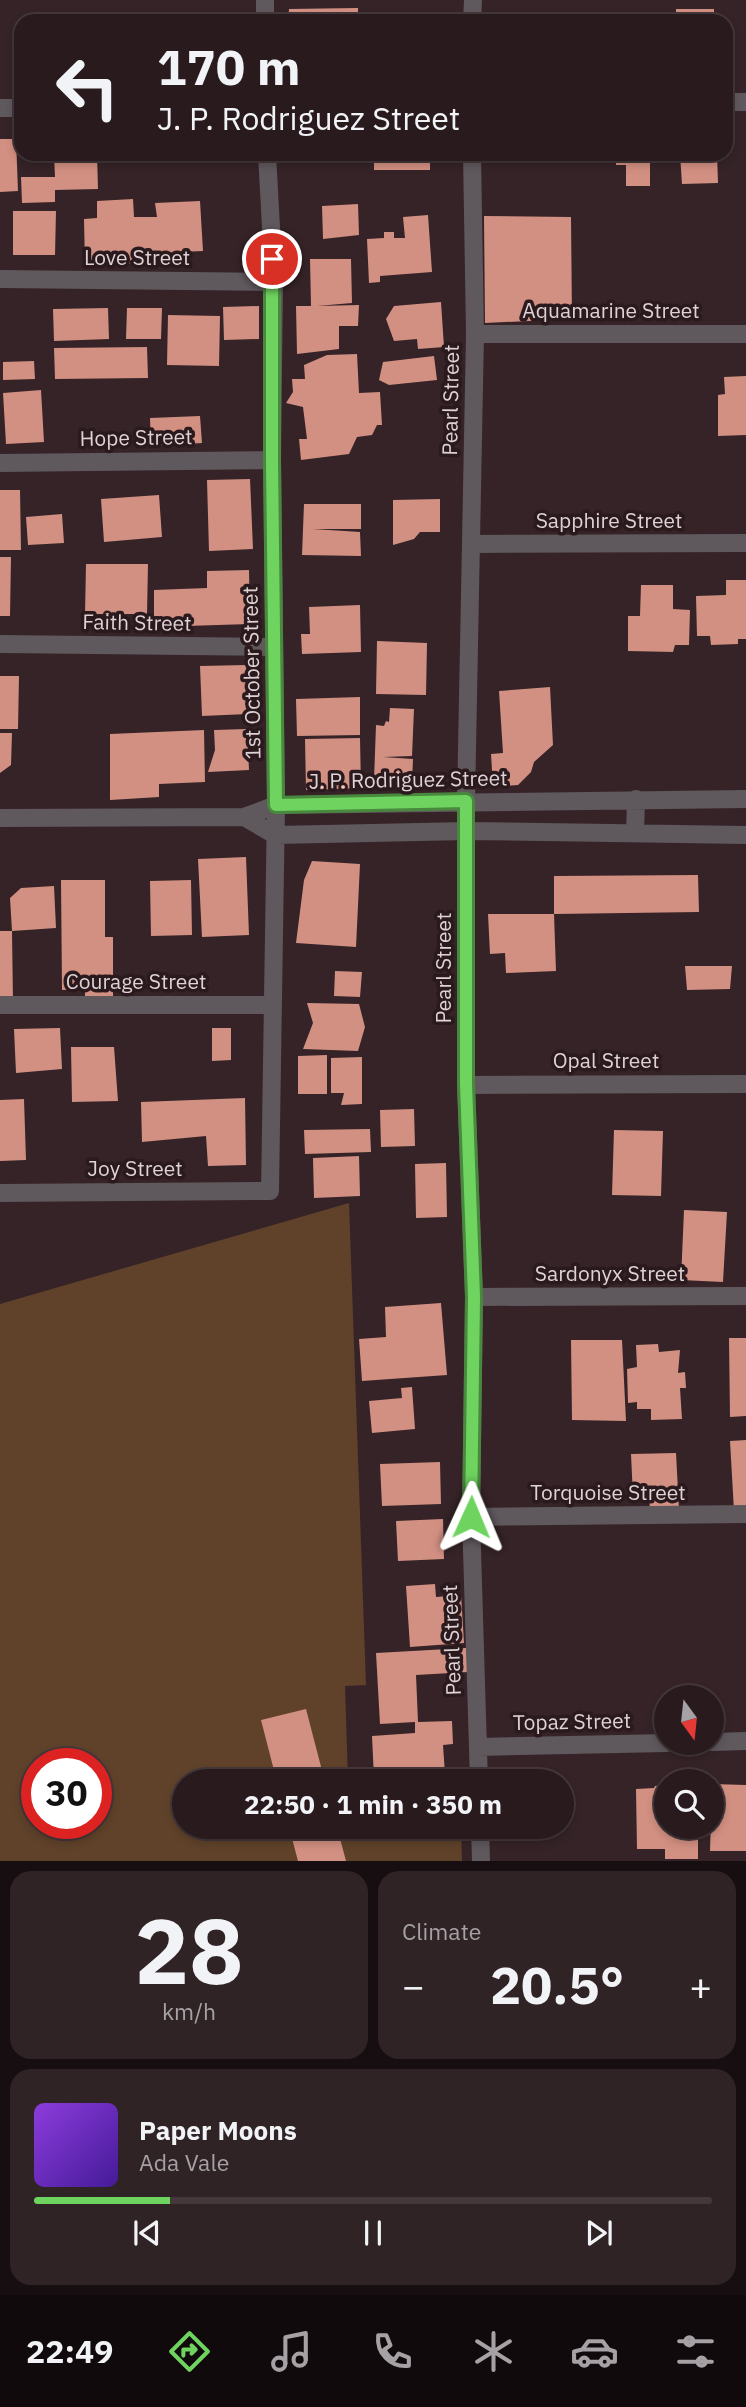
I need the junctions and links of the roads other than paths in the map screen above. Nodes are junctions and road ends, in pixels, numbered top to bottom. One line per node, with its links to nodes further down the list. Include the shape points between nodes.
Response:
1 (267, 161): 4 (street, 1st October Street)
2 (472, 161): 5 (street, Pearl Street)
3 (0, 279): 4 (street, Love Street)
4 (274, 282): 7 (street, 1st October Street)
5 (475, 334): 6 (street, Aquamarine Street); 10 (street, Pearl Street)
6 (746, 334)
7 (272, 460): 8 (street, Hope Street); 12 (street, 1st October Street)
8 (0, 463)
9 (746, 543): 10 (street, Sapphire Street)
10 (472, 544): 15 (street, Pearl Street)
11 (0, 644): 12 (street, Faith Street)
12 (274, 647): 16 (street, 1st October Street)
13 (636, 799): 14 (street, J. P. Rodriguez Street); 15 (street, J. P. Rodriguez Street); 20 (street)
14 (746, 799)
15 (466, 801): 16 (street, J. P. Rodriguez Street); 19 (street, Pearl Street)
16 (276, 805): 17 (street, J. P. Rodriguez Street); 21 (street, 1st October Street)
17 (244, 817): 18 (street); 21 (street)
18 (0, 818)
19 (467, 831): 20 (street); 21 (street); 25 (street, Pearl Street)
20 (635, 833): 22 (street)
21 (275, 835): 23 (street, 1st October Street)
22 (746, 835)
23 (272, 1004): 24 (street, Courage Street); 27 (street, 1st October Street)
24 (0, 1006)
25 (466, 1084): 26 (street, Opal Street); 30 (street, Pearl Street)
26 (746, 1084)
27 (270, 1191): 28 (street, Joy Street)
28 (0, 1193)
29 (746, 1296): 30 (street, Sardonyx Street)
30 (474, 1297): 32 (street, Pearl Street)
31 (746, 1514): 32 (street, Torquoise Street)
32 (471, 1517): 36 (street, Pearl Street)
33 (746, 1741): 34 (street)
34 (724, 1742)
35 (654, 1743): 36 (street, Topaz Street)
36 (478, 1747): 37 (street, Pearl Street)
37 (479, 1769)
38 (480, 1839): 39 (street)
39 (481, 1861)

